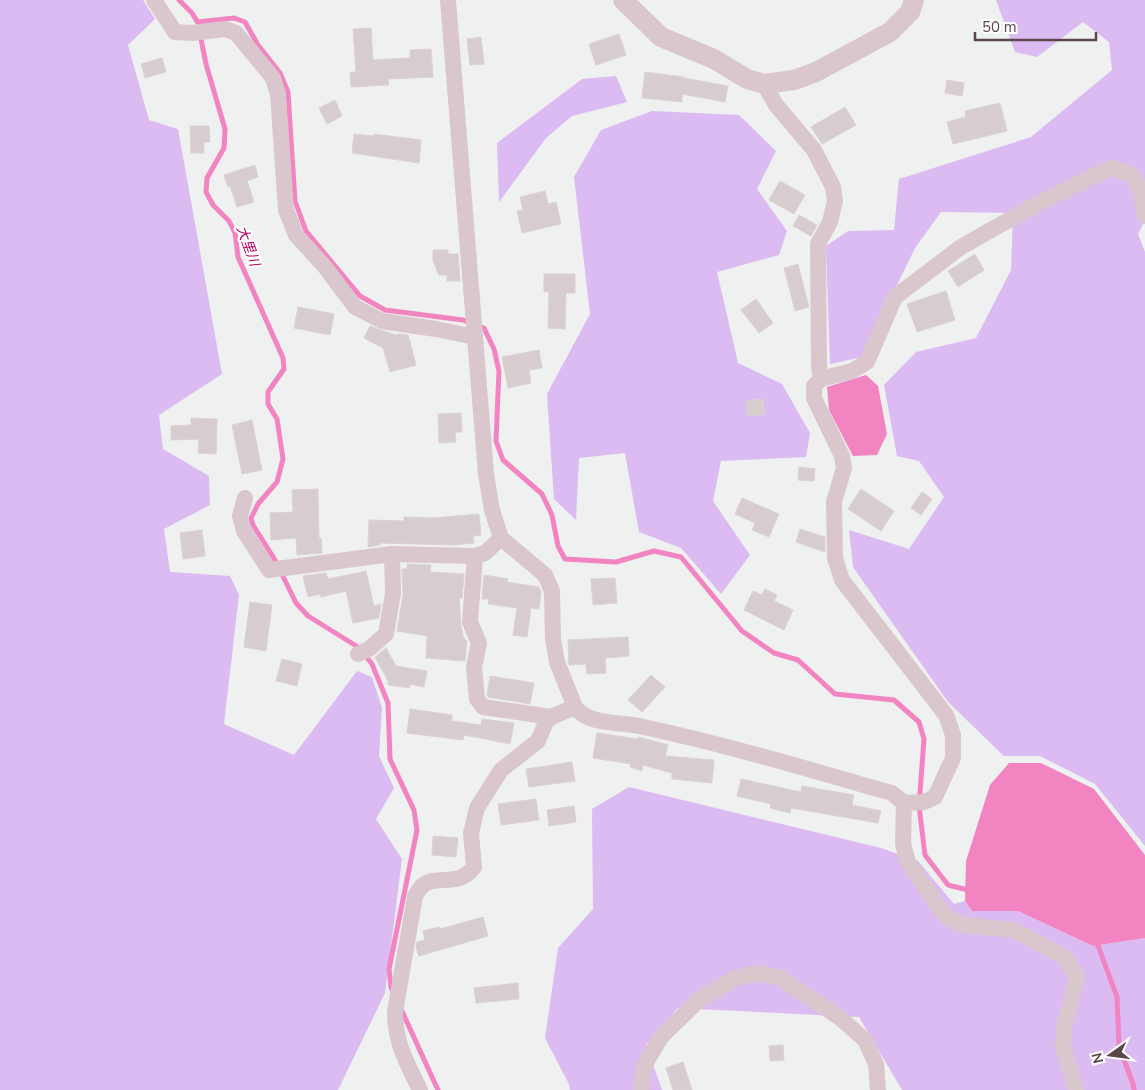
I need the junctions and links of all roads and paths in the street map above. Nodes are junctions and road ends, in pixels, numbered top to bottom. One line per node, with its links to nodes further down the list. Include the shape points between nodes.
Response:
1 (154, 0): 7 (street, via 175,32 225,29 236,33 273,78 278,94 286,210 296,235 355,307 382,321)
2 (448, 0): 7 (street)
3 (623, 0): 5 (street, via 661,37 714,60 747,79)
4 (914, 0): 5 (street, via 910,12 890,32 816,72 794,80)
5 (764, 84): 8 (street, via 776,105 814,150 833,187 835,201 830,222 818,244)
6 (1145, 216): 8 (street, via 1141,190 1130,174 1110,168 1037,204 962,247 895,297 866,362 852,371)
7 (475, 337): 10 (street, via 486,474)
8 (821, 379): 16 (street, via 814,386 814,398 842,456 844,468 834,502 835,558 842,580 946,716 953,735 953,758 935,797)
9 (245, 498): 11 (street, via 240,516 244,531 276,568)
10 (501, 538): 12 (street, via 485,553); 14 (street, via 545,575 552,590 558,662)
11 (392, 554): 12 (street); 13 (street, via 393,593 386,634)
12 (475, 556): 15 (street, via 470,622 479,643 474,667 477,699 483,707)
13 (364, 652)
14 (576, 707): 15 (street); 16 (street, via 591,719 706,740 892,793)
15 (551, 717): 17 (street, via 538,741 501,770 477,808 471,833 474,867 468,876 423,886 415,896 395,1012 395,1029 400,1048)
16 (913, 803): 20 (street, via 903,844 908,862 945,916 963,925 1014,930 1066,958 1077,977 1064,1028 1063,1047)
17 (420, 1090)
18 (641, 1090): 19 (street, via 644,1066 661,1037 700,999 736,978 756,973 779,977 840,1018 865,1040 876,1064)
19 (878, 1090)
20 (1076, 1090)

